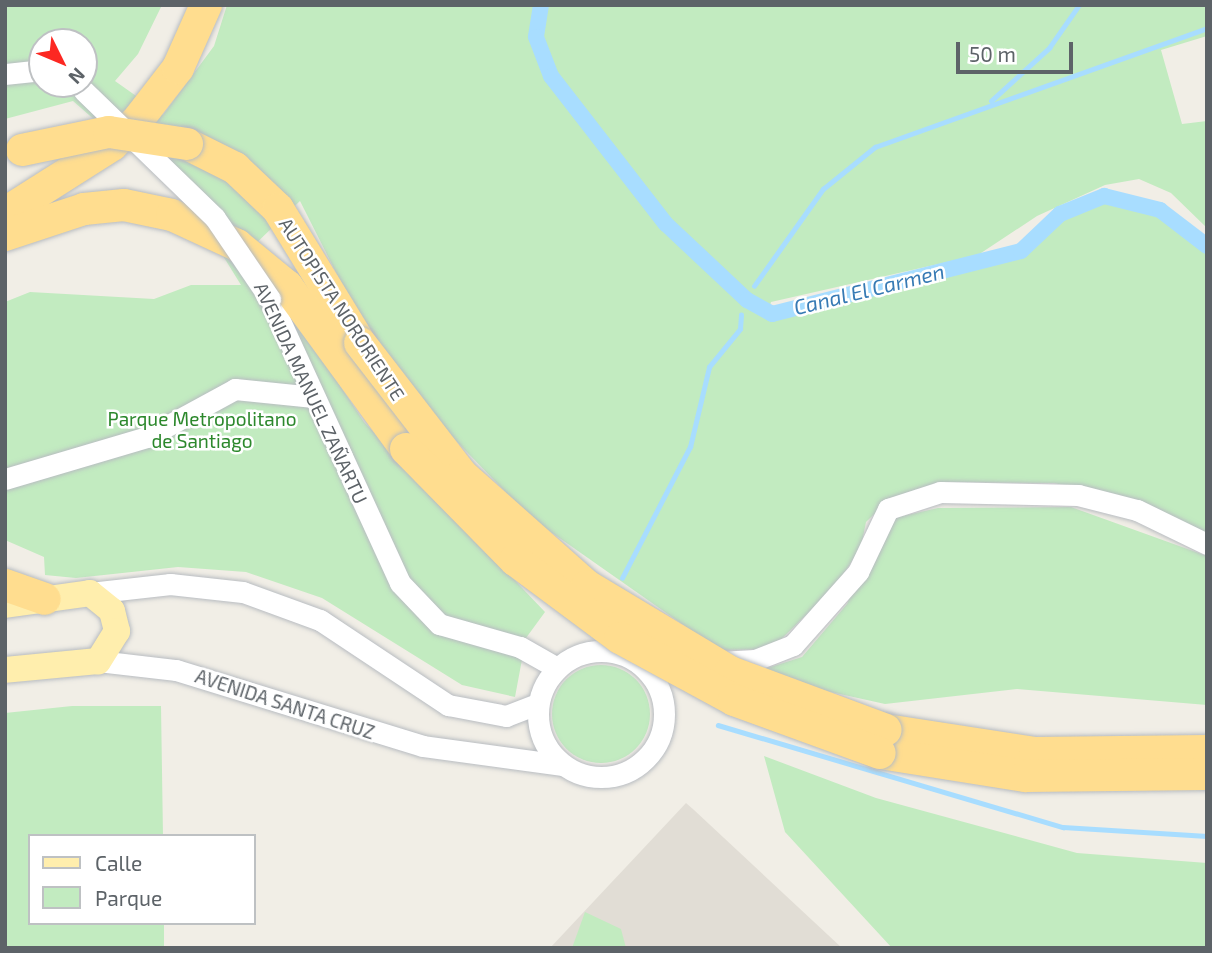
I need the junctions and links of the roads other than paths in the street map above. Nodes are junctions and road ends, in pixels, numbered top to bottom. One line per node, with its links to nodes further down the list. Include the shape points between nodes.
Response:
1 (206, 5): 6 (highway, via 178,68 137,121 103,152)
2 (28, 72): 3 (street)
3 (5, 74)
4 (91, 98): 10 (street, AVENIDA MANUEL ZAÑARTU, bridge, via 215,218 270,299)
5 (11, 154): 22 (highway, AUTOPISTA NORORIENTE, bridge, via 108,132 187,144 234,168 278,209 360,343 462,475 587,586 730,672)
6 (5, 213)
7 (187, 222): 8 (highway, AUTOPISTA NORORIENTE, via 140,207 84,209); 9 (highway, via 106,221); 22 (highway, AUTOPISTA NORORIENTE, bridge, via 237,245 275,274 406,449 506,552 620,638 734,700)
8 (5, 235)
9 (5, 258)
10 (314, 397): 11 (street, via 234,389 147,437); 19 (street, AVENIDA MANUEL ZAÑARTU, via 388,561 414,601 460,634 520,647)
11 (5, 479)
12 (1207, 544): 17 (street, via 1101,499 940,492 888,509 858,572 793,645 755,660)
13 (5, 585): 15 (highway)
14 (90, 593): 15 (main road); 18 (main road, via 117,625 113,645); 21 (street, via 170,583 243,592 320,620 448,705 506,716)
15 (45, 599): 16 (main road)
16 (5, 605)
17 (635, 660): 19 (street, via 586,652); 24 (street, via 663,701 653,750 616,776 579,774)
18 (98, 661): 20 (main road, AVENIDA SANTA CRUZ); 24 (street, AVENIDA SANTA CRUZ, via 176,670 423,746)
19 (556, 668): 21 (street)
20 (5, 670)
21 (538, 704): 24 (street, via 539,732)
22 (883, 742): 23 (highway, AUTOPISTA NORORIENTE, via 1035,754); 25 (highway, AUTOPISTA NORORIENTE, via 1015,775)
23 (1207, 751)
24 (562, 765)
25 (1207, 774)

